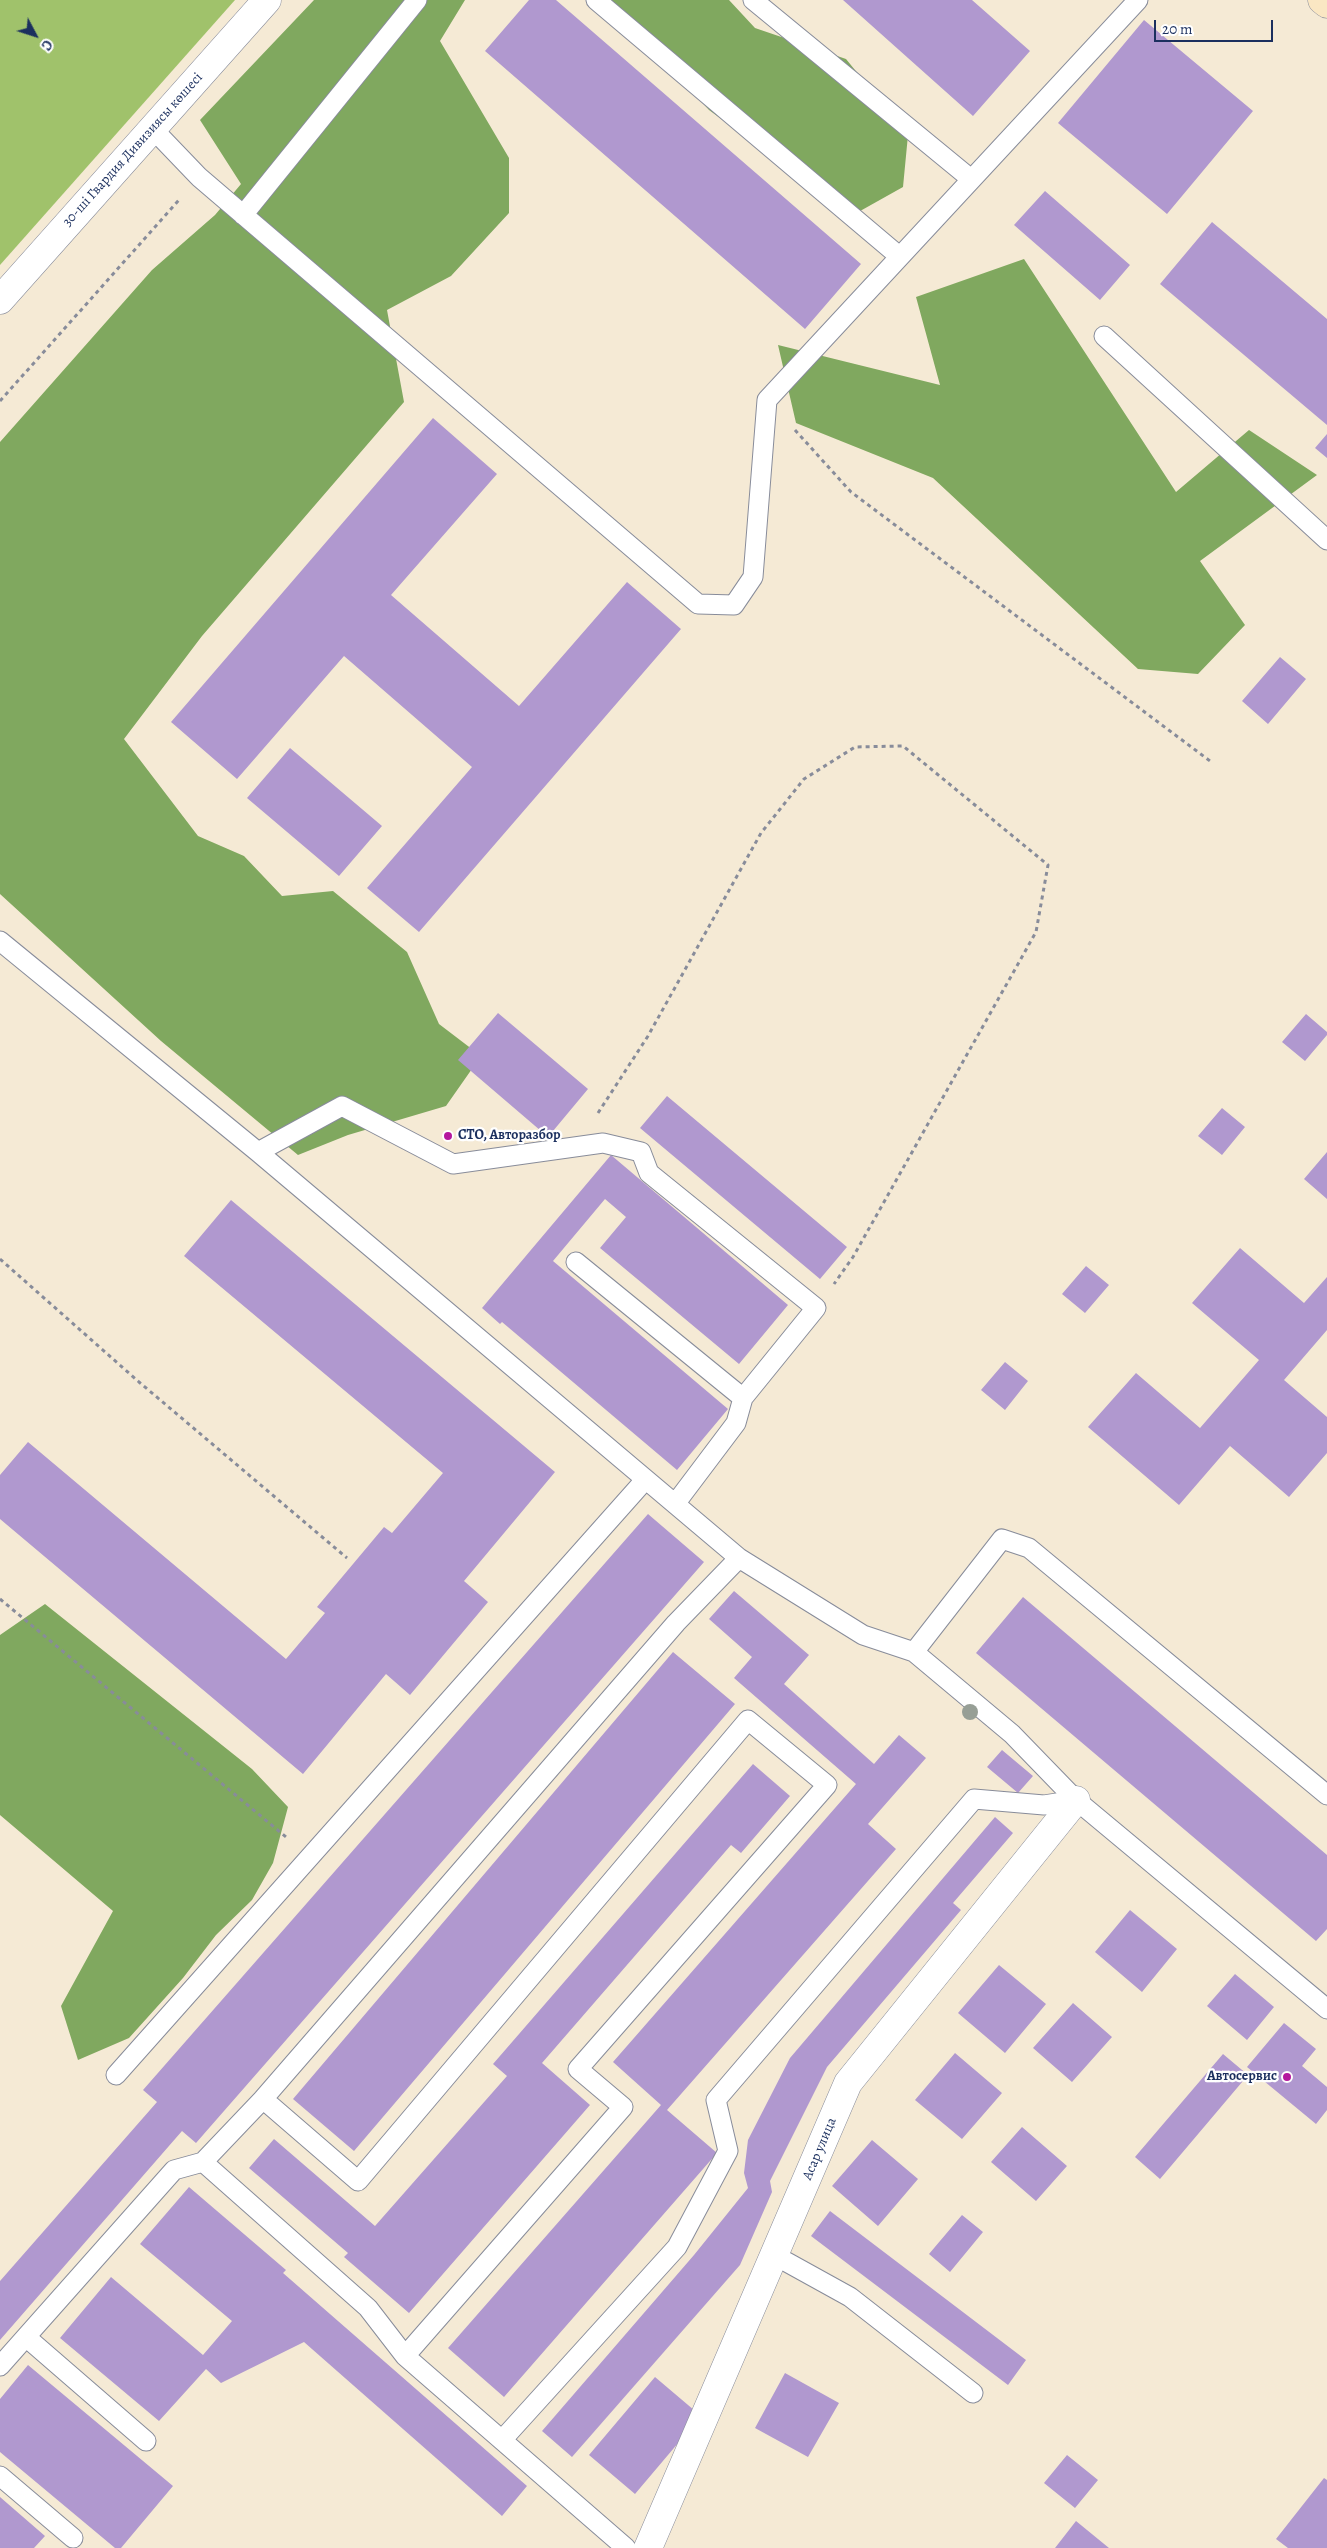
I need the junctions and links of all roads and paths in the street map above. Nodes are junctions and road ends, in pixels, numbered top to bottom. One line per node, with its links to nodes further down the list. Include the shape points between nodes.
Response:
1 (267, 0): 8 (street, 30-ші Гвардия Дивизиясы көшесі)
2 (417, 0): 11 (lane)
3 (596, 0): 12 (lane)
4 (753, 0): 10 (lane)
5 (1138, 0): 10 (lane)
6 (1322, 0): 7 (main road)
7 (1327, 4)
8 (152, 128): 9 (lane); 13 (street, 30-ші Гвардия Дивизиясы көшесі)
9 (199, 177): 11 (lane); 16 (path)
10 (971, 179): 12 (lane)
11 (243, 214): 15 (lane, via 698,604 734,605 753,577)
12 (899, 256): 15 (lane)
13 (0, 300)
14 (1104, 336): 17 (lane)
15 (767, 400): 18 (path, via 851,492)
16 (0, 401)
17 (1327, 540)
18 (1210, 761)
19 (0, 941): 21 (lane)
20 (577, 1147): 21 (lane, via 453,1164 342,1106); 24 (lane, via 603,1143 641,1152 649,1173); 24 (path, via 648,1036 761,833 804,779 855,747 903,746 1048,866 1036,932 853,1257)
21 (258, 1152): 26 (lane)
22 (0, 1258): 28 (path, via 139,1382)
23 (576, 1262): 25 (lane)
24 (816, 1308): 25 (lane)
25 (743, 1398): 27 (lane, via 736,1423)
26 (645, 1480): 27 (lane); 34 (lane)
27 (675, 1504): 29 (lane)
28 (347, 1558)
29 (739, 1558): 31 (lane, via 863,1635); 37 (lane, via 676,1623)
30 (0, 1599): 34 (path)
31 (914, 1652): 32 (lane, via 1002,1539 1029,1548); 33 (lane, via 1012,1734)
32 (1327, 1795)
33 (1076, 1800): 35 (lane); 39 (street, Асар улица, via 848,2083); 45 (lane, via 1044,1805 974,1799 716,2100 728,2151 677,2247)
34 (310, 1857): 36 (lane)
35 (1327, 2009)
36 (116, 2075)
37 (262, 2099): 38 (lane); 41 (lane, via 358,2181 748,1720 827,1785 578,2069 624,2107)
38 (203, 2162): 40 (lane, via 174,2170); 41 (lane, via 368,2308)
39 (774, 2255): 43 (lane, via 850,2297); 49 (street, Асар улица)
40 (26, 2337): 42 (lane); 44 (lane)
41 (405, 2356): 45 (lane)
42 (0, 2366)
43 (973, 2393)
44 (146, 2440)
45 (502, 2440): 48 (lane)
46 (0, 2476): 47 (lane)
47 (72, 2538)
48 (626, 2548)
49 (648, 2548)

